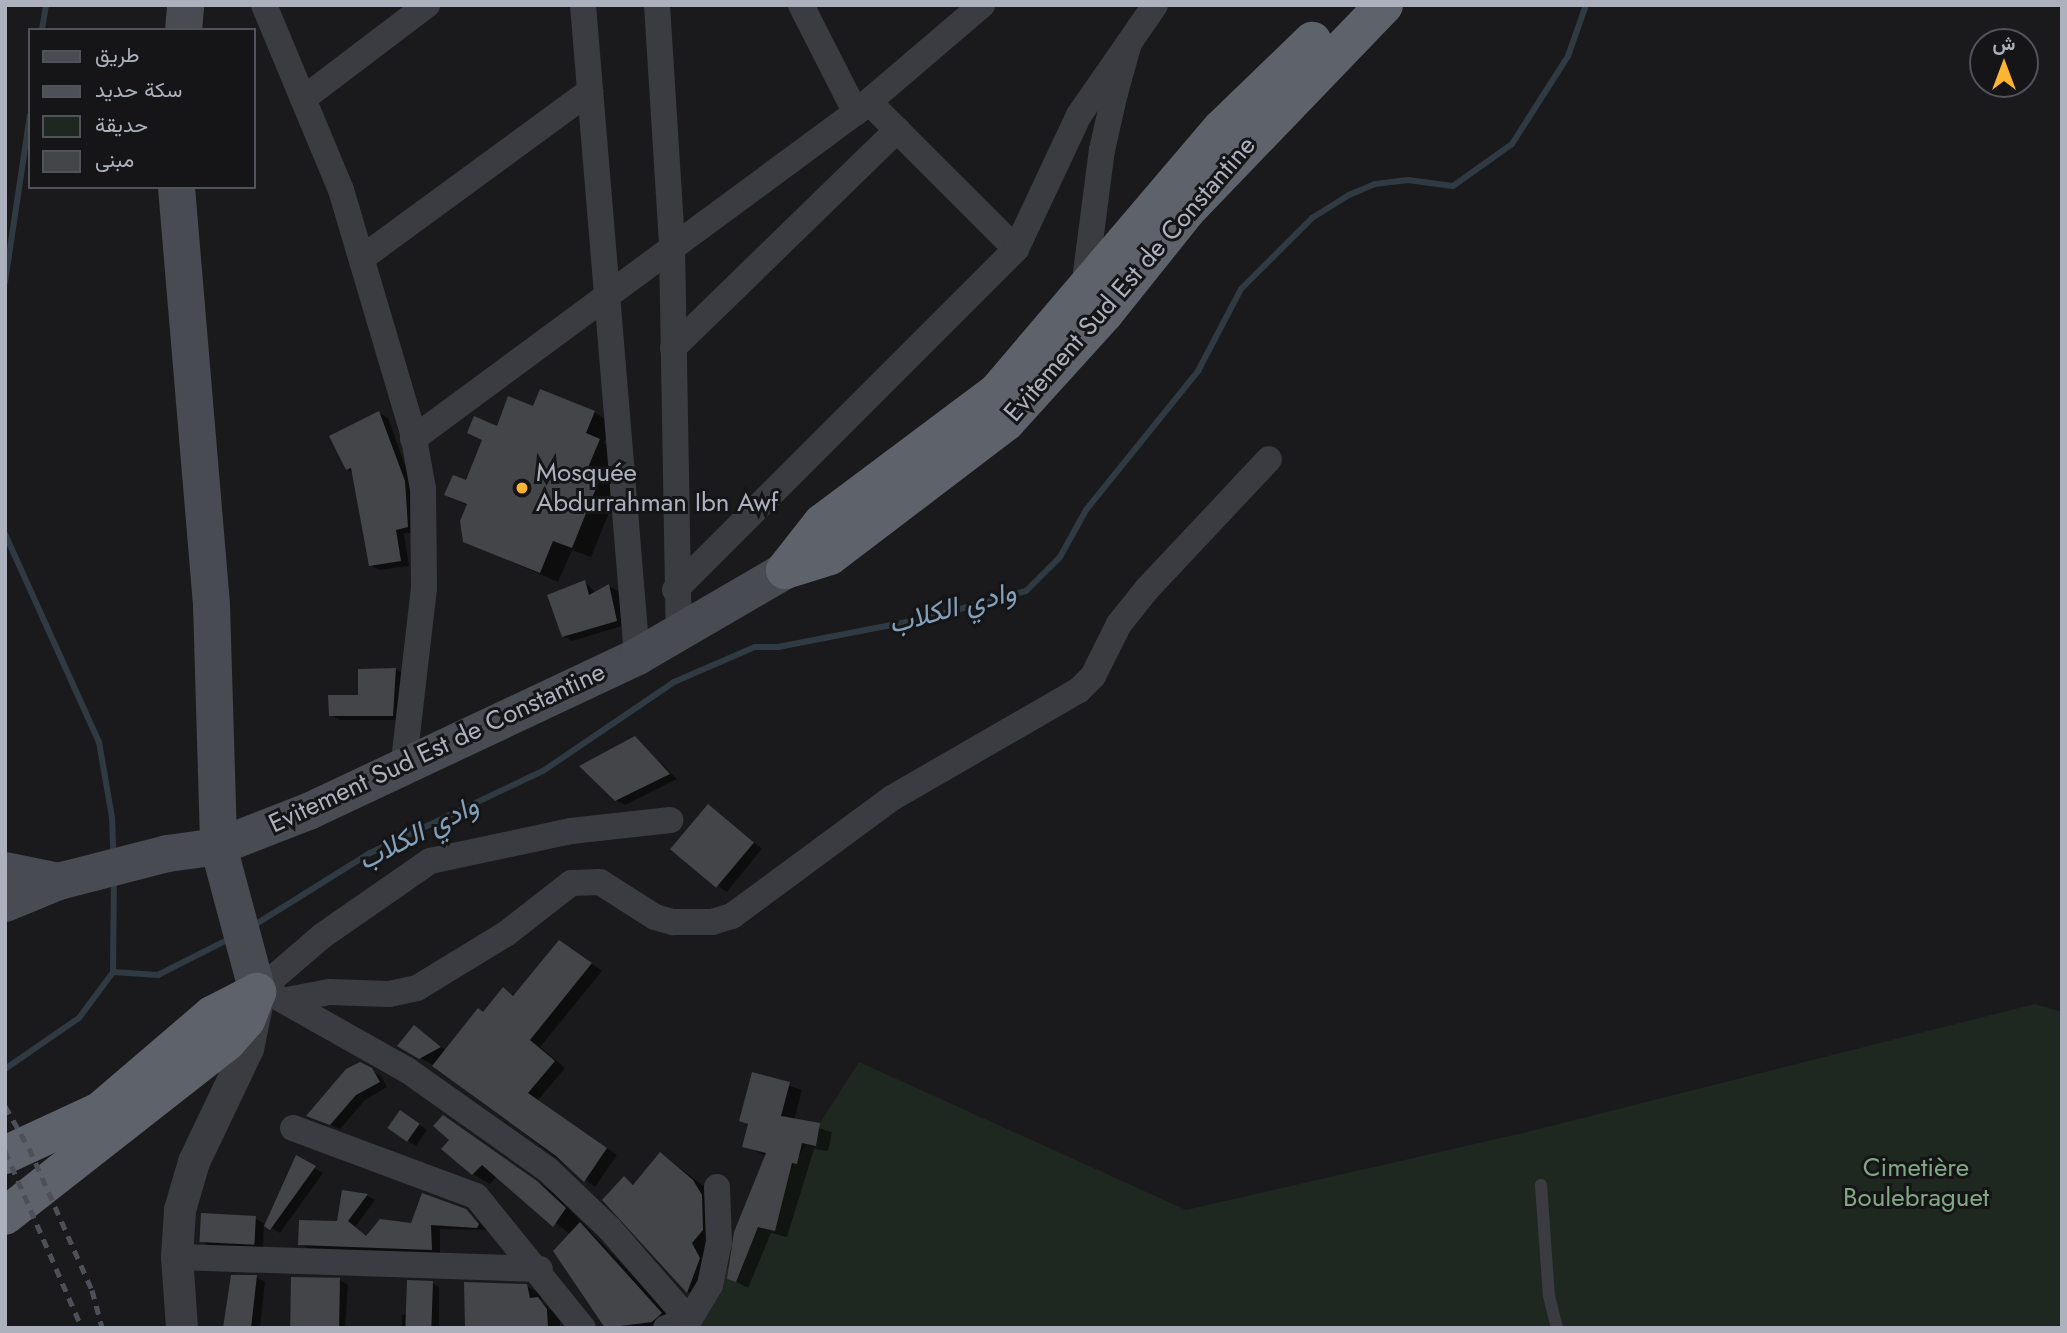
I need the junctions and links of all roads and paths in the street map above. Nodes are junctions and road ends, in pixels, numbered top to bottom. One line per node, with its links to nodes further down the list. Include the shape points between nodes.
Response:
1 (185, 5): 11 (main road)
2 (264, 5): 14 (street)
3 (427, 5): 14 (street)
4 (583, 5): 13 (street)
5 (657, 5): 18 (street)
6 (801, 5): 15 (street)
7 (982, 5): 15 (street)
8 (1155, 5): 12 (street)
9 (1350, 5): 22 (highway, Evitement Sud Est de Constantine, via 1221,129)
10 (1384, 5): 22 (highway, Evitement Sud Est de Constantine)
11 (183, 28)
12 (1129, 43): 19 (street, via 1079,115); 22 (street, via 1102,150)
13 (590, 91): 20 (street); 21 (street)
14 (303, 99): 20 (street, via 341,190)
15 (862, 107): 16 (street); 18 (street)
16 (897, 130): 19 (street); 23 (street)
17 (176, 189): 32 (main road, via 211,604)
18 (671, 246): 21 (street); 23 (street)
19 (1016, 249): 27 (street)
20 (362, 258): 24 (street)
21 (607, 298): 24 (street); 29 (street)
22 (1094, 304): 26 (highway, Evitement Sud Est de Constantine, via 1040,388 971,452 830,556)
23 (673, 348): 27 (street)
24 (414, 439): 30 (street, via 423,489 424,588)
25 (1269, 459): 36 (street, via 1147,589 1119,624 1093,676 1079,690 892,798 732,916 712,922 673,922 655,917 600,882 571,883 507,933 417,988 389,994)
26 (785, 570): 28 (main road, Evitement Sud Est de Constantine)
27 (675, 590): 28 (street)
28 (679, 631): 29 (main road, Evitement Sud Est de Constantine)
29 (637, 656): 30 (main road, Evitement Sud Est de Constantine)
30 (403, 769): 32 (main road, Evitement Sud Est de Constantine)
31 (670, 820): 36 (street, via 571,831 430,861 322,936)
32 (218, 846): 34 (main road, Evitement Sud Est de Constantine, via 167,853); 36 (main road, via 250,954)
33 (5, 870): 34 (main road)
34 (58, 881): 35 (main road, Evitement Sud Est de Constantine)
35 (5, 903)
36 (272, 996): 38 (highway, via 223,1007 100,1111); 41 (highway, via 221,1047); 42 (street, via 186,1185); 44 (street, via 407,1070 563,1182 638,1259)
37 (293, 1128): 43 (street, via 465,1190 485,1205)
38 (5, 1155)
39 (1541, 1185): 47 (lane, via 1549,1296)
40 (717, 1187): 44 (street, via 715,1269 704,1301)
41 (5, 1216)
42 (177, 1257): 43 (street); 45 (street)
43 (540, 1269): 46 (street)
44 (678, 1324)
45 (182, 1328)
46 (583, 1328)
47 (1557, 1328)

